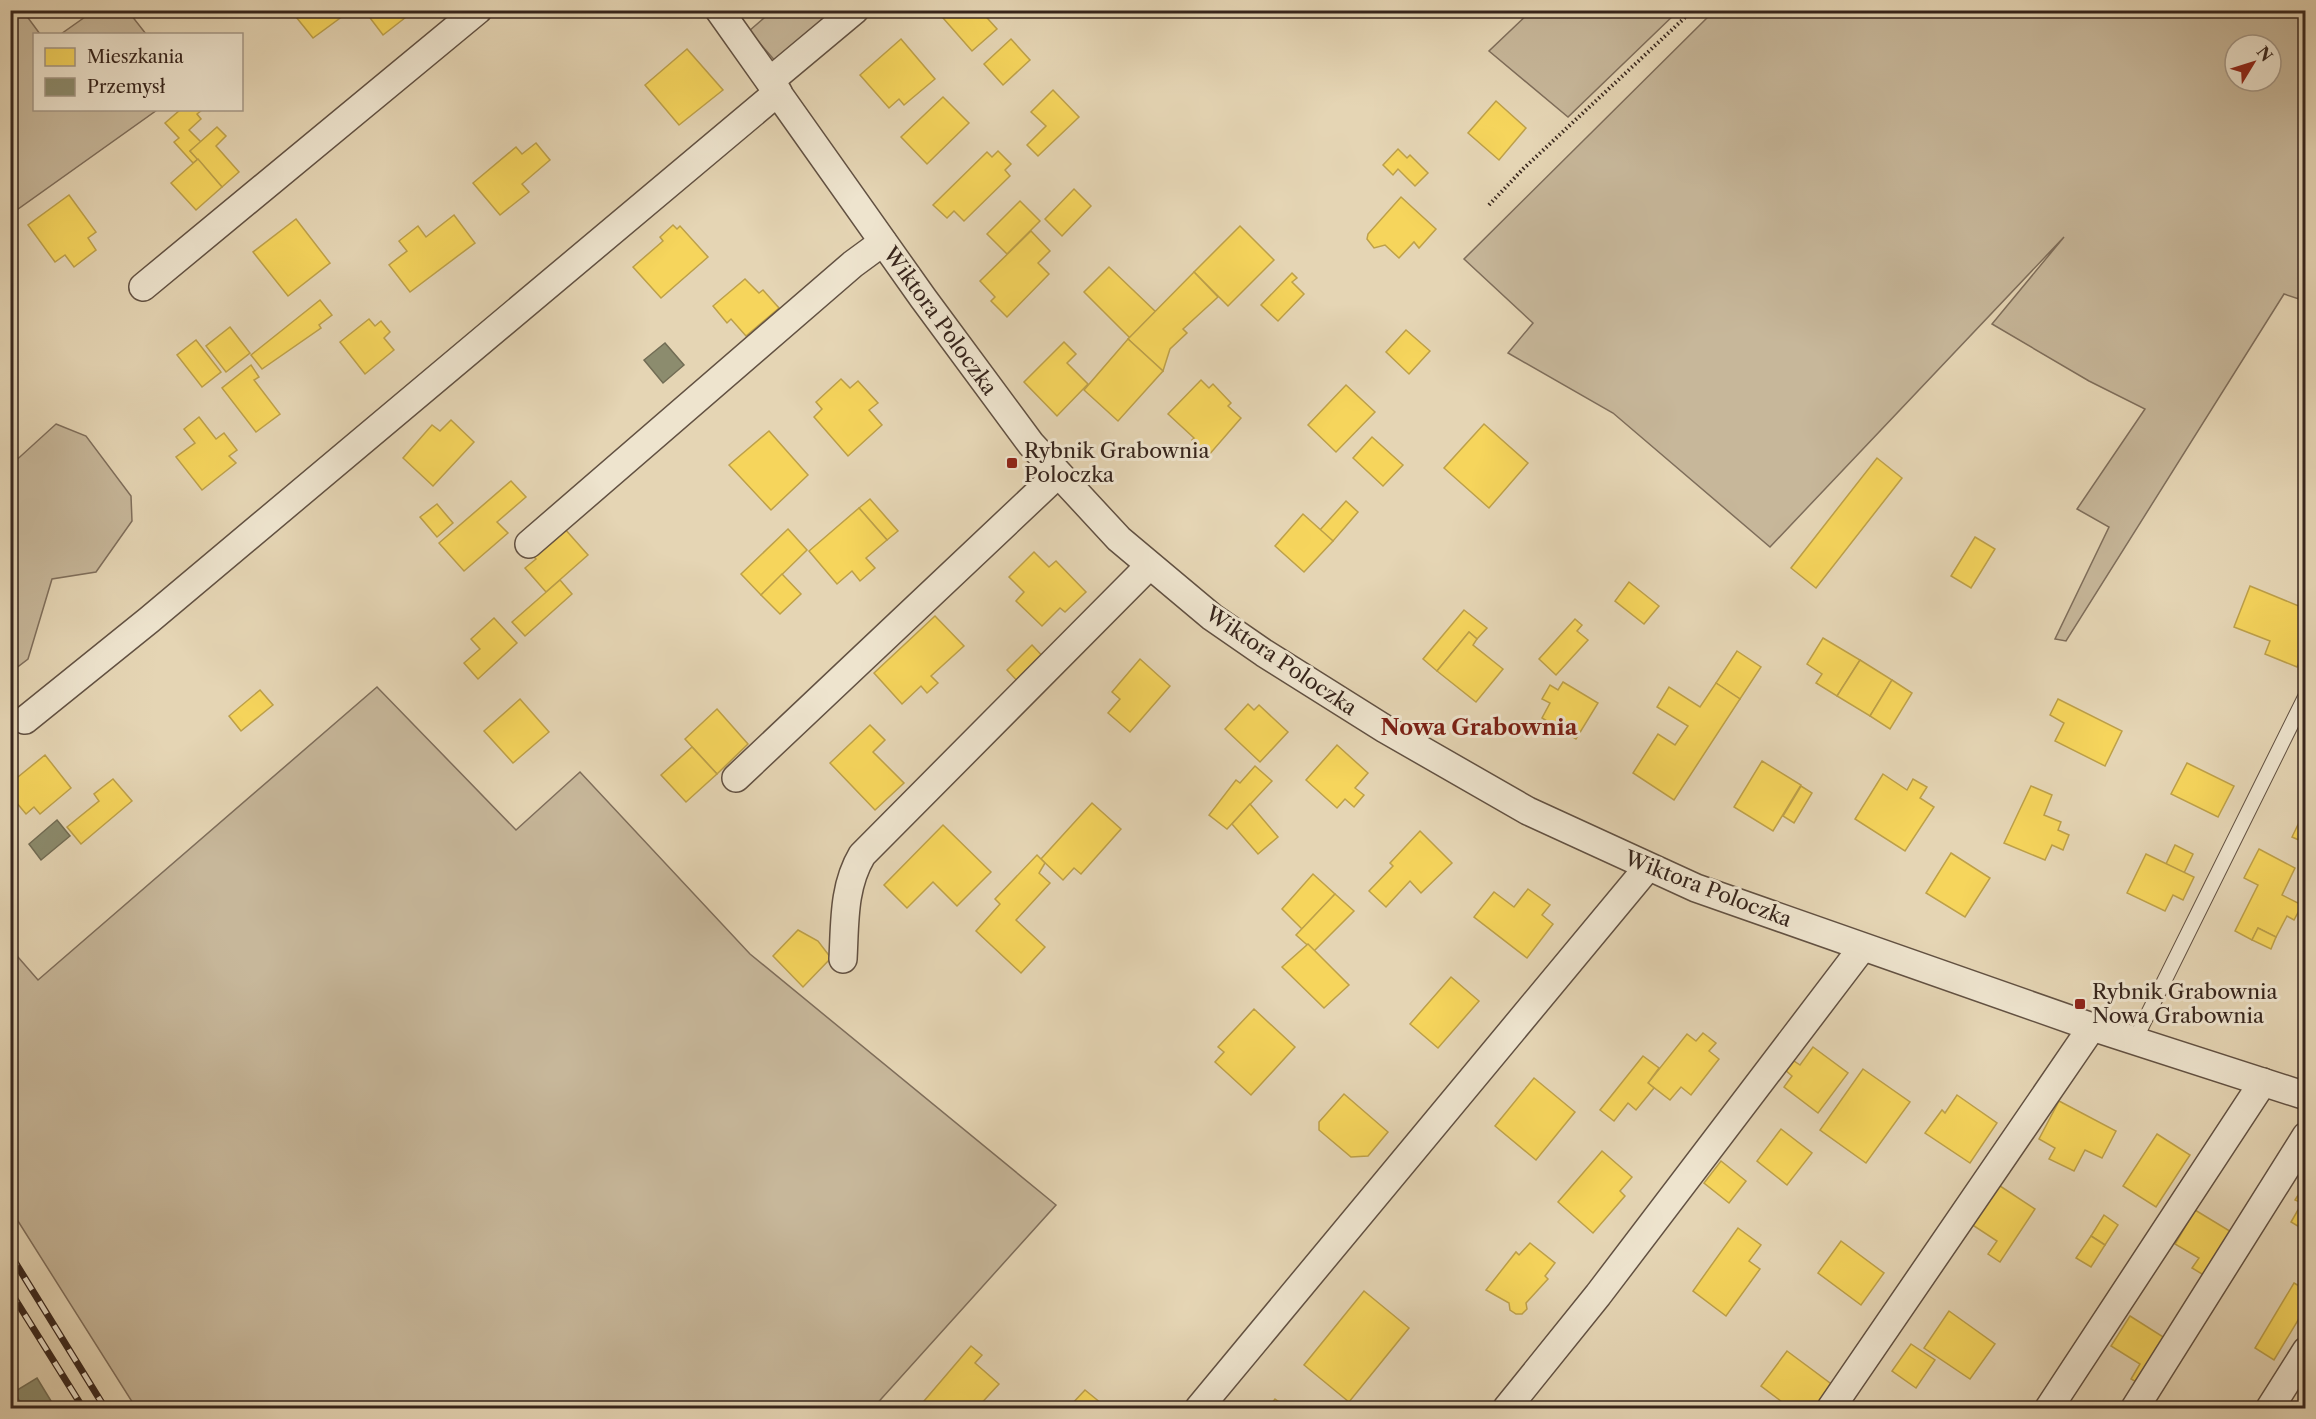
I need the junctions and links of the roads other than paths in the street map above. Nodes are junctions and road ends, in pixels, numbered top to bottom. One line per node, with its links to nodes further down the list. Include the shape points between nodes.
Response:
1 (478, 10): 6 (street)
2 (720, 10): 4 (street, Wiktora Poloczka)
3 (855, 10): 4 (street)
4 (774, 87): 5 (street, Wiktora Poloczka); 11 (street, via 149,620)
5 (883, 242): 7 (street, Wiktora Poloczka, via 1006,414); 8 (street)
6 (143, 288)
7 (1057, 475): 9 (street, Wiktora Poloczka); 12 (street)
8 (529, 544)
9 (1149, 566): 13 (street, Wiktora Poloczka, via 1212,617 1385,729 1528,811); 15 (street, via 862,855 848,888)
10 (2306, 695): 17 (lane)
11 (25, 720)
12 (736, 778)
13 (1648, 867): 14 (street, Wiktora Poloczka); 22 (street)
14 (1862, 948): 16 (street, Wiktora Poloczka); 23 (street, via 1598,1295)
15 (843, 959)
16 (2092, 1027): 17 (street, Wiktora Poloczka); 24 (street)
17 (2135, 1040): 18 (street, Wiktora Poloczka)
18 (2263, 1082): 19 (street, Wiktora Poloczka); 25 (street)
19 (2306, 1096)
20 (2306, 1136): 26 (street)
21 (2306, 1351): 27 (street)
22 (1199, 1408)
23 (1507, 1408)
24 (1831, 1408)
25 (2049, 1408)
26 (2135, 1408)
27 (2270, 1408)

